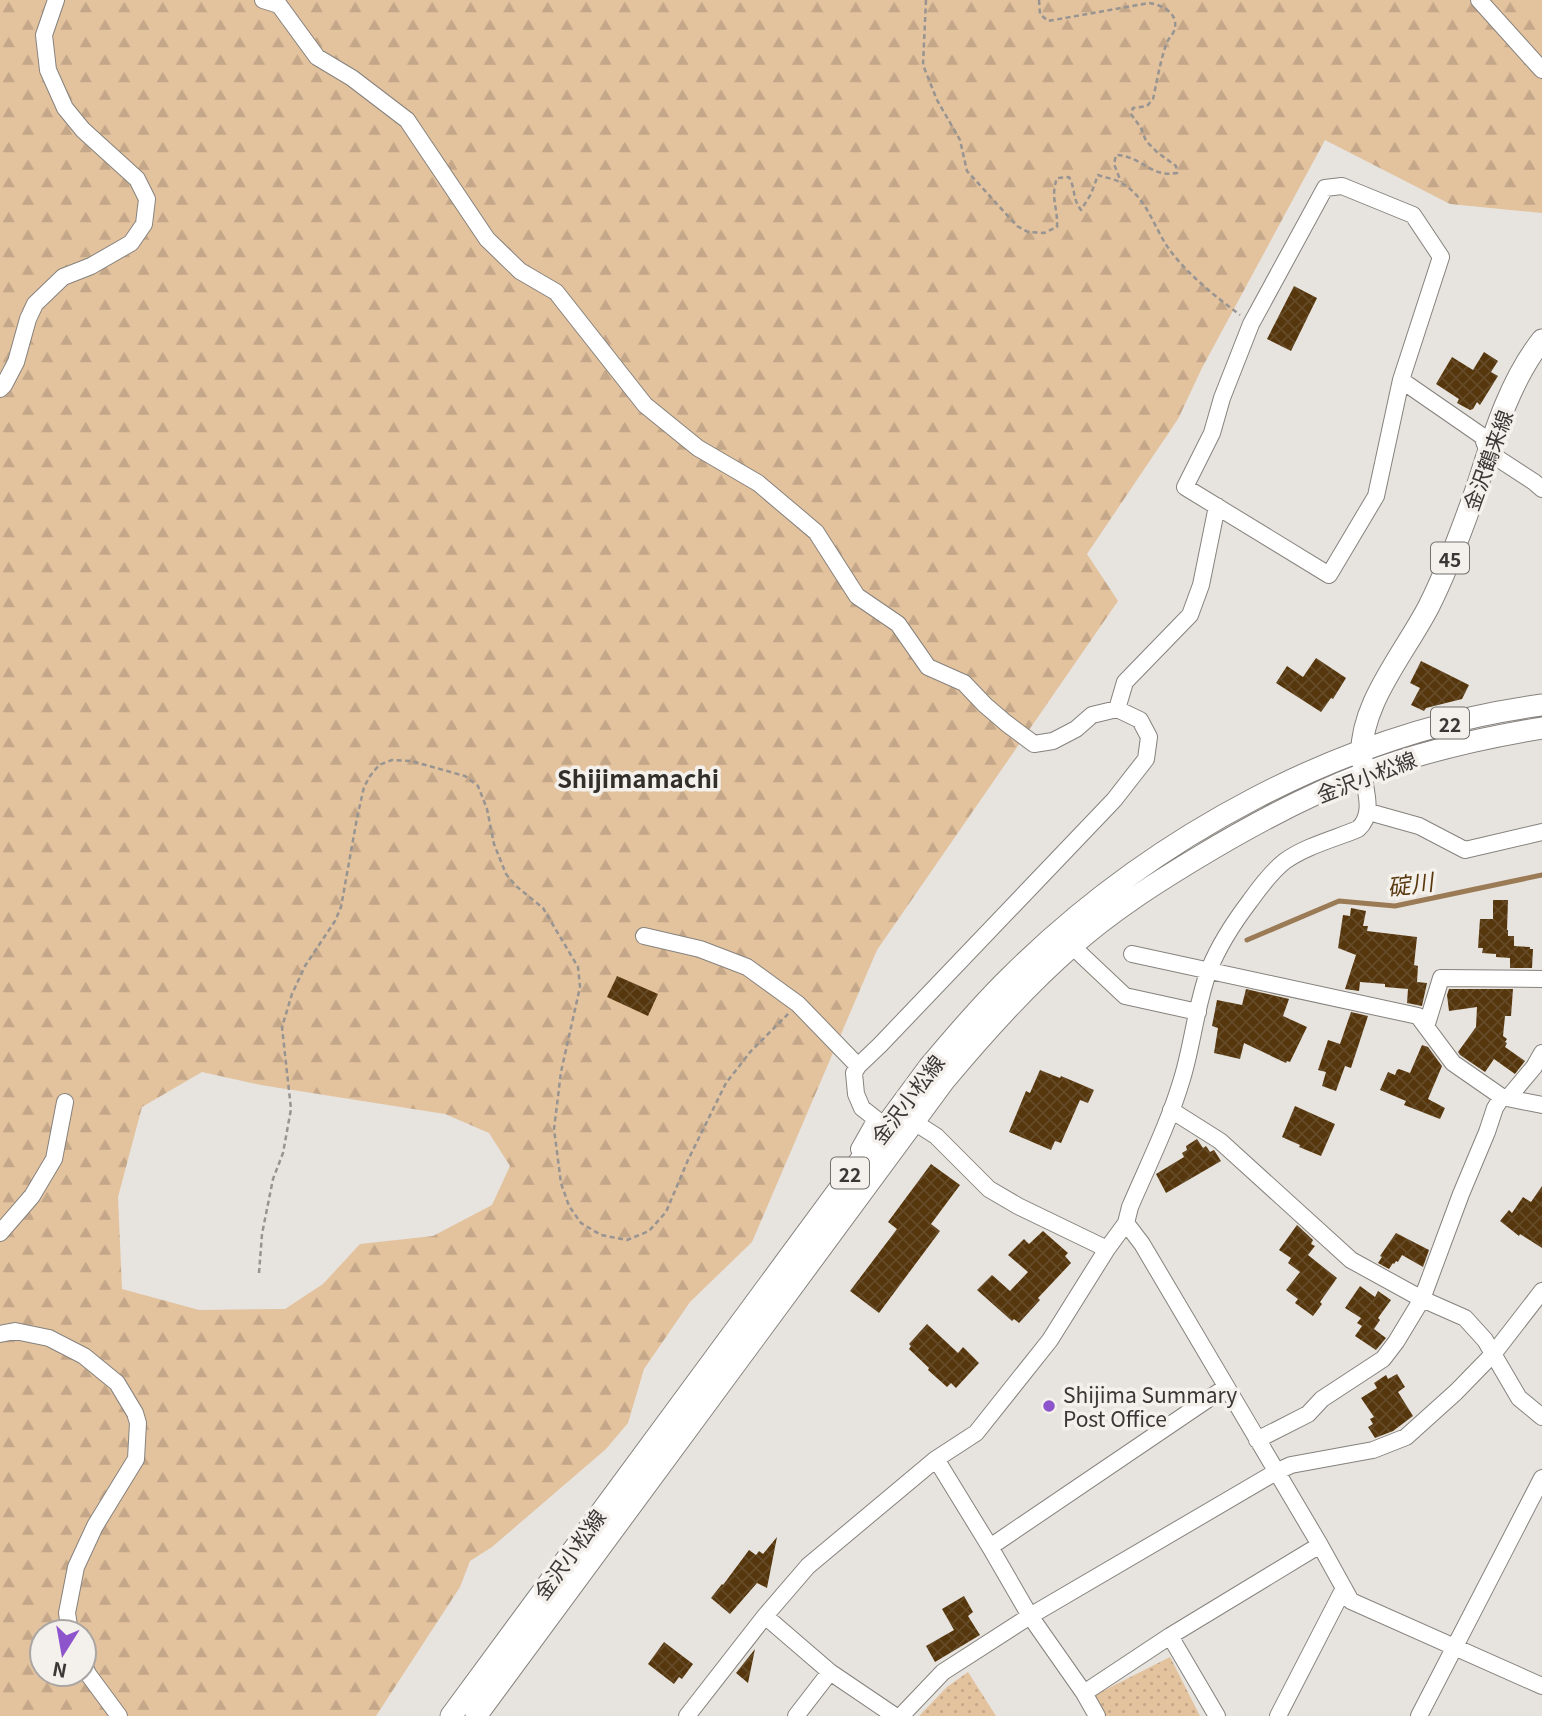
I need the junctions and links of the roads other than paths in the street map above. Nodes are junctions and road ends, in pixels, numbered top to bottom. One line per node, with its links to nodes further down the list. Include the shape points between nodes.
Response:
1 (56, 0): 7 (street, via 44,35 48,70 65,108 83,131 137,179 147,200 144,224 131,243 63,277 35,304 16,362)
2 (263, 0): 12 (street, via 279,5 317,57 407,120 487,239 520,271 556,292 645,405 698,448 758,483 816,532 856,597 898,624 928,667 964,683 1034,744 1053,741 1092,715)
3 (1479, 0): 4 (street)
4 (1542, 70)
5 (1542, 340): 8 (main road, 金沢鶴来線 / 45, via 1528,358)
6 (1401, 380): 8 (street, via 1482,436); 10 (street, via 1376,496 1329,575); 10 (street, via 1441,257 1413,215 1342,186 1325,188 1251,324 1212,433 1185,486)
7 (0, 389)
8 (1488, 452): 9 (street); 14 (main road, 金沢鶴来線 / 45, via 1451,558 1366,719)
9 (1542, 489)
10 (1217, 506): 12 (street, via 1190,615 1125,682)
11 (1542, 705): 14 (main road, 金沢小松線 / 22, via 1461,720)
12 (1117, 709): 26 (street, via 1140,720 1149,737 1146,759 1114,800)
13 (1542, 728): 15 (main road, 金沢小松線 / 22, via 1413,757)
14 (1361, 750): 15 (main road, 金沢鶴来線 / 45); 32 (main road, 金沢小松線 / 22, via 1209,824 1119,884 1057,933 1010,976 929,1067)
15 (1363, 774): 16 (street); 19 (main road, 金沢小松線 / 22, via 1222,842 1133,899)
16 (1368, 812): 17 (street, via 1419,827 1465,850); 21 (street, via 1358,829 1296,855 1273,872 1231,928)
17 (1542, 832)
18 (644, 936): 26 (street, via 700,949 747,967 798,1004)
19 (1072, 946): 23 (street, via 1125,996); 31 (main road, 金沢小松線 / 22, via 982,1036)
20 (1132, 954): 21 (street)
21 (1209, 971): 23 (street); 24 (street, via 1418,1016)
22 (1542, 979): 24 (street, via 1441,978)
23 (1198, 1012): 30 (street)
24 (1426, 1027): 27 (street, via 1453,1063)
25 (1542, 1053): 27 (street)
26 (858, 1066): 32 (street, via 856,1094 862,1108 876,1119)
27 (1505, 1098): 29 (street); 37 (street, via 1495,1108)
28 (65, 1102): 34 (street, via 54,1159 32,1196)
29 (1542, 1105)
30 (1171, 1110): 33 (street); 37 (street, via 1220,1141 1351,1260)
31 (914, 1122): 35 (street, via 936,1136 989,1189); 60 (main road, 金沢小松線 / 22)
32 (821, 1212): 59 (main road, 金沢小松線 / 22)
33 (1126, 1223): 35 (street); 40 (street)
34 (0, 1233)
35 (1107, 1249): 43 (street, via 1050,1340 976,1433)
36 (1542, 1291): 39 (street)
37 (1422, 1299): 39 (street, via 1465,1318); 42 (street, via 1383,1359 1322,1399 1308,1414)
38 (0, 1334): 51 (street, via 15,1331 49,1338 83,1356 117,1383 138,1423 136,1459 76,1567)
39 (1494, 1353): 41 (street, via 1519,1398); 44 (street, via 1406,1437 1373,1450 1291,1465)
40 (1226, 1387): 42 (street); 47 (street)
41 (1542, 1417)
42 (1257, 1440): 44 (street)
43 (936, 1459): 47 (street); 49 (street, via 808,1566)
44 (1276, 1472): 46 (street); 50 (street)
45 (1542, 1478): 53 (street)
46 (1320, 1545): 48 (street); 52 (street)
47 (990, 1547): 50 (street)
48 (1344, 1588): 53 (street, via 1351,1601); 67 (street)
49 (765, 1616): 54 (street); 61 (street)
50 (1030, 1616): 57 (street); 64 (street, via 943,1672)
51 (68, 1618)
52 (1170, 1636): 57 (street); 66 (street)
53 (1455, 1647): 55 (street); 68 (street)
54 (830, 1672): 62 (street); 63 (street)
55 (1542, 1686)
56 (98, 1688): 58 (street)
57 (1084, 1693): 65 (street)
58 (119, 1716)
59 (451, 1716)
60 (476, 1716)
61 (687, 1716)
62 (796, 1716)
63 (895, 1716)
64 (901, 1716)
65 (1097, 1716)
66 (1217, 1716)
67 (1278, 1716)
68 (1419, 1716)

